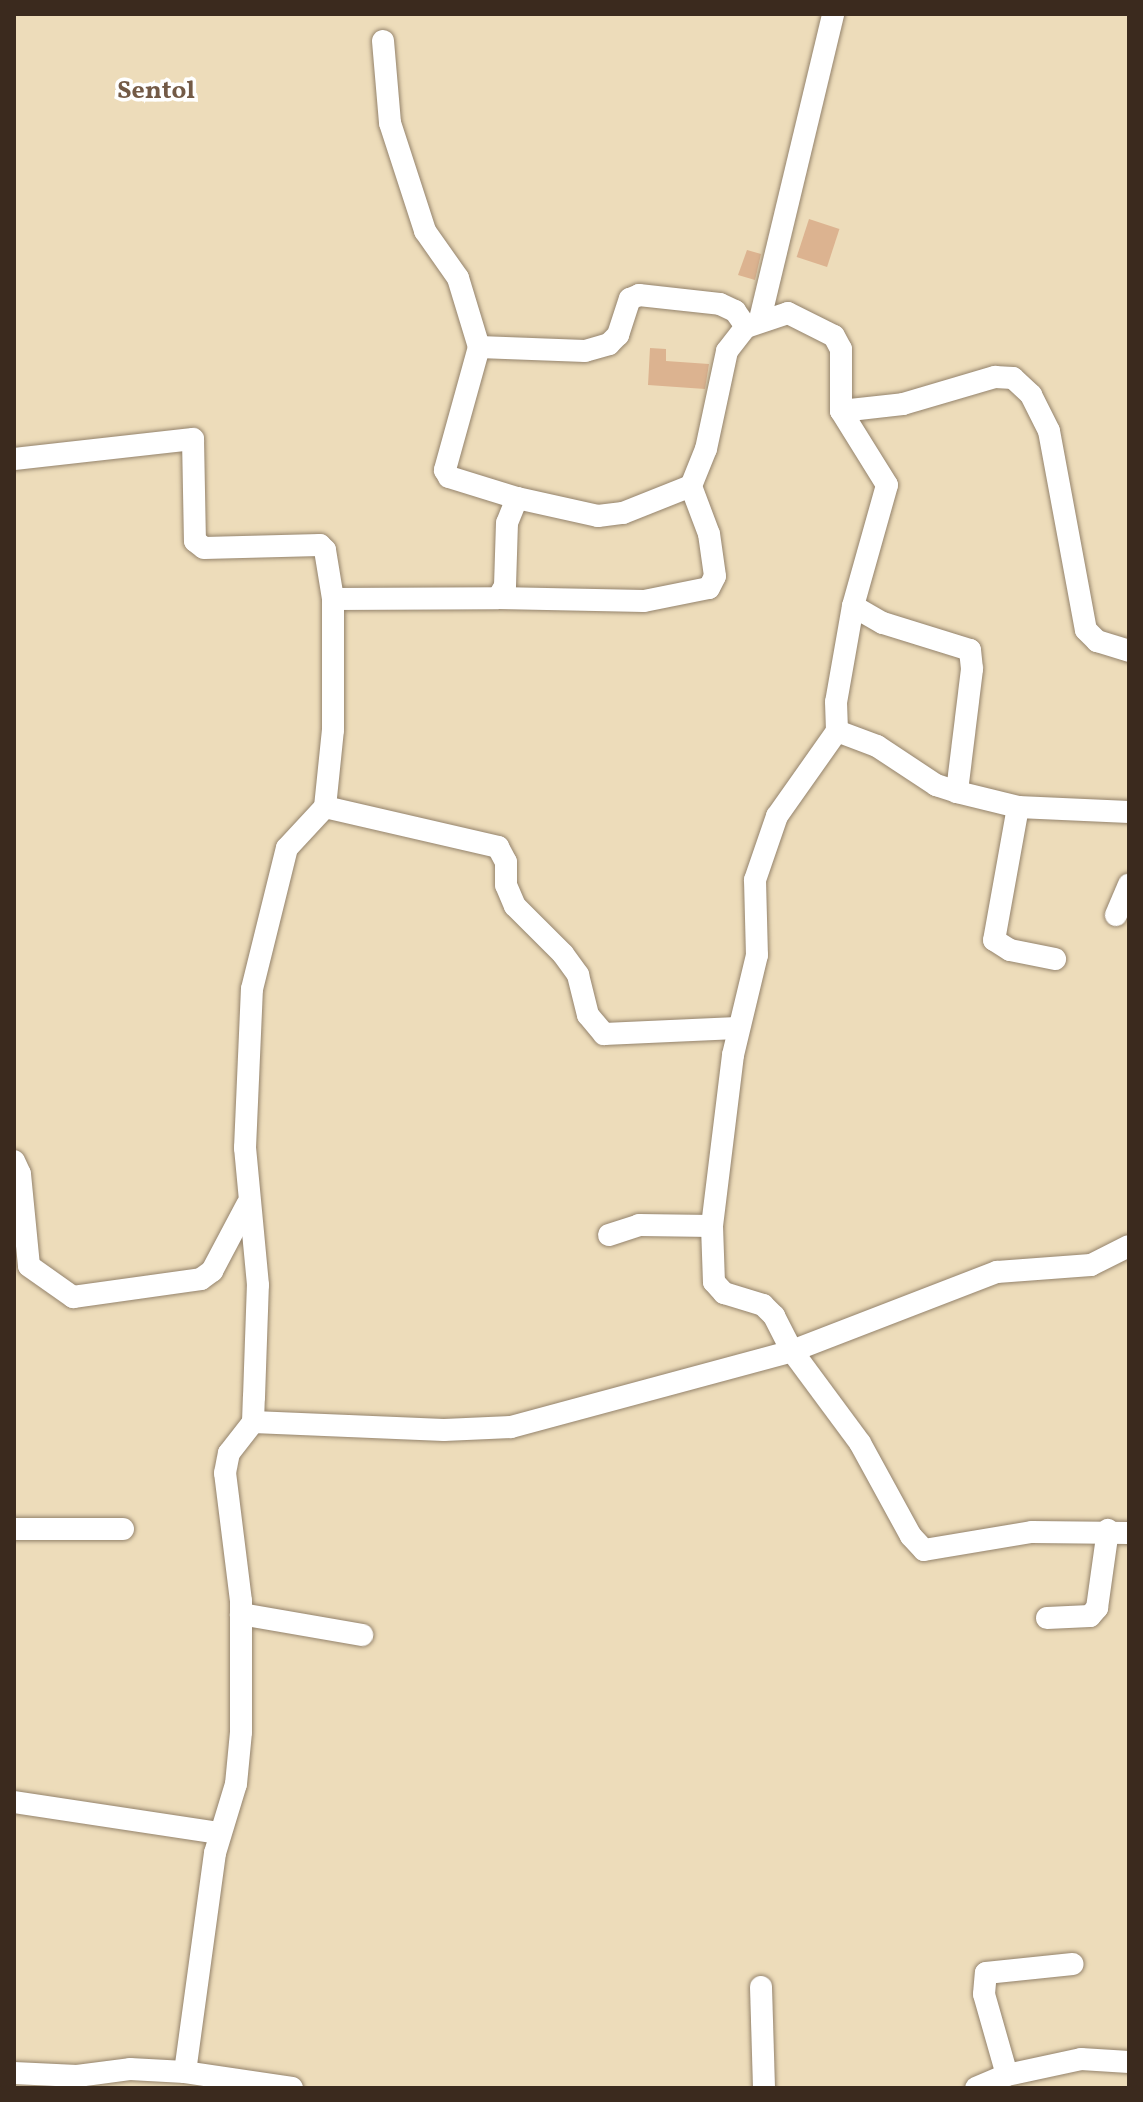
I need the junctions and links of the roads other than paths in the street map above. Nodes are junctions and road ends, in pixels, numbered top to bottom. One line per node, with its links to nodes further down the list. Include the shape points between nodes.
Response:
1 (833, 14): 3 (street)
2 (383, 41): 4 (street, via 390,123 425,231 458,278)
3 (753, 323): 4 (street, via 720,304 639,295 630,299 618,335 609,344 585,351); 5 (street, via 788,313 834,336 841,349); 7 (street, via 727,351 706,449)
4 (479, 347): 8 (street, via 445,470 449,477)
5 (841, 411): 11 (street, via 887,485); 12 (street, via 903,404 995,377 1013,378 1031,395 1049,431 1086,630 1097,641)
6 (14, 459): 10 (street, via 193,439 195,541 204,548 320,545)
7 (691, 486): 8 (street, via 623,513 598,516); 9 (street, via 709,534 715,576 709,588 644,601)
8 (517, 498): 9 (street, via 507,523 505,586)
9 (498, 598): 10 (street)
10 (333, 599): 15 (street, via 333,730)
11 (853, 606): 13 (street, via 836,702); 14 (street, via 883,623 970,650)
12 (1129, 651)
13 (837, 731): 14 (street, via 877,746 936,785); 21 (street, via 777,816 764,845 755,880 754,985)
14 (957, 792): 16 (street)
15 (325, 807): 21 (street, via 498,847 515,906 578,975 595,1028 604,1034); 23 (street, via 287,848 252,989)
16 (1018, 807): 17 (street); 20 (street, via 994,940 1010,950)
17 (1129, 812)
18 (1129, 885): 19 (street)
19 (1116, 915)
20 (1055, 959)
21 (737, 1028): 24 (street)
22 (14, 1161): 23 (street, via 20,1174 29,1266 73,1297 201,1279 212,1271)
23 (247, 1205): 28 (street, via 258,1285)
24 (712, 1226): 25 (street, via 639,1225); 27 (street, via 714,1282 724,1293 763,1305)
25 (609, 1235)
26 (1129, 1246): 27 (street, via 1091,1265 997,1272)
27 (792, 1351): 28 (street, via 511,1427 444,1430); 31 (street, via 860,1443 924,1550 1032,1532)
28 (253, 1422): 32 (street, via 229,1453 225,1473)
29 (14, 1529): 30 (street)
30 (123, 1529)
31 (1118, 1531): 33 (street, via 1097,1608 1090,1616)
32 (241, 1614): 34 (street); 36 (street, via 240,1745 236,1784)
33 (1047, 1618)
34 (362, 1635)
35 (14, 1802): 36 (street)
36 (219, 1833): 40 (street)
37 (1073, 1964): 41 (street, via 986,1973 984,1994)
38 (761, 1987): 45 (street)
39 (1129, 2062): 41 (street, via 1081,2059)
40 (185, 2072): 43 (street, via 130,2069); 44 (street)
41 (1007, 2075): 46 (street)
42 (25, 2078): 43 (street)
43 (76, 2082)
44 (292, 2088)
45 (764, 2088)
46 (976, 2088)

